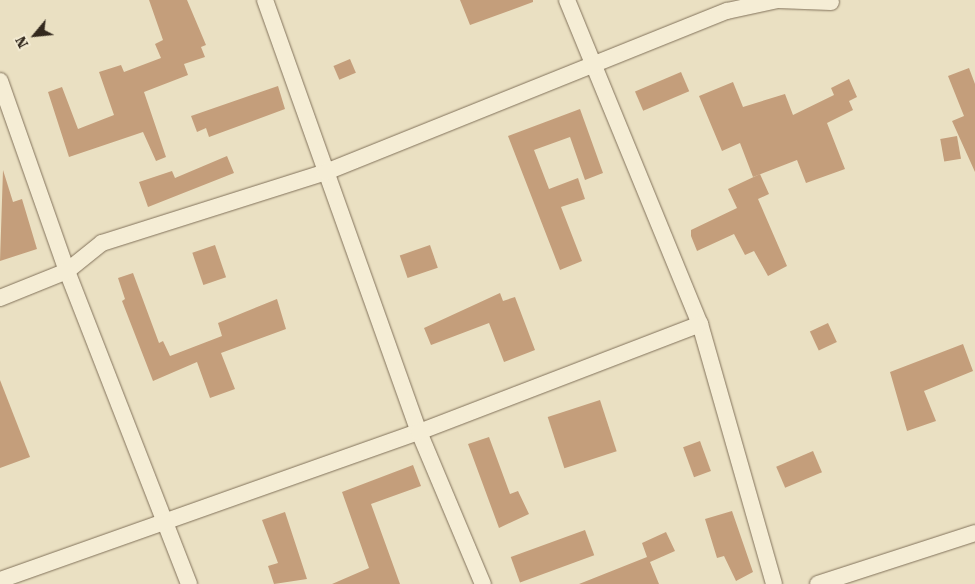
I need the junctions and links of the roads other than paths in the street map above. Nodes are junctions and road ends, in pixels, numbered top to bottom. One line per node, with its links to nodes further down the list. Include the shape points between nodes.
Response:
1 (266, 0): 6 (street)
2 (567, 0): 4 (street)
3 (831, 2): 4 (street, via 778,0 727,10)
4 (590, 65): 6 (street); 9 (street)
5 (0, 80): 7 (street)
6 (326, 172): 7 (street, via 102,243); 10 (street)
7 (67, 271): 8 (street); 11 (street)
8 (0, 298)
9 (700, 324): 10 (street); 16 (street)
10 (419, 432): 11 (street); 15 (street)
11 (163, 522): 13 (street); 14 (street)
12 (975, 534): 17 (street)
13 (0, 580)
14 (189, 584)
15 (483, 584)
16 (774, 584)
17 (818, 584)

